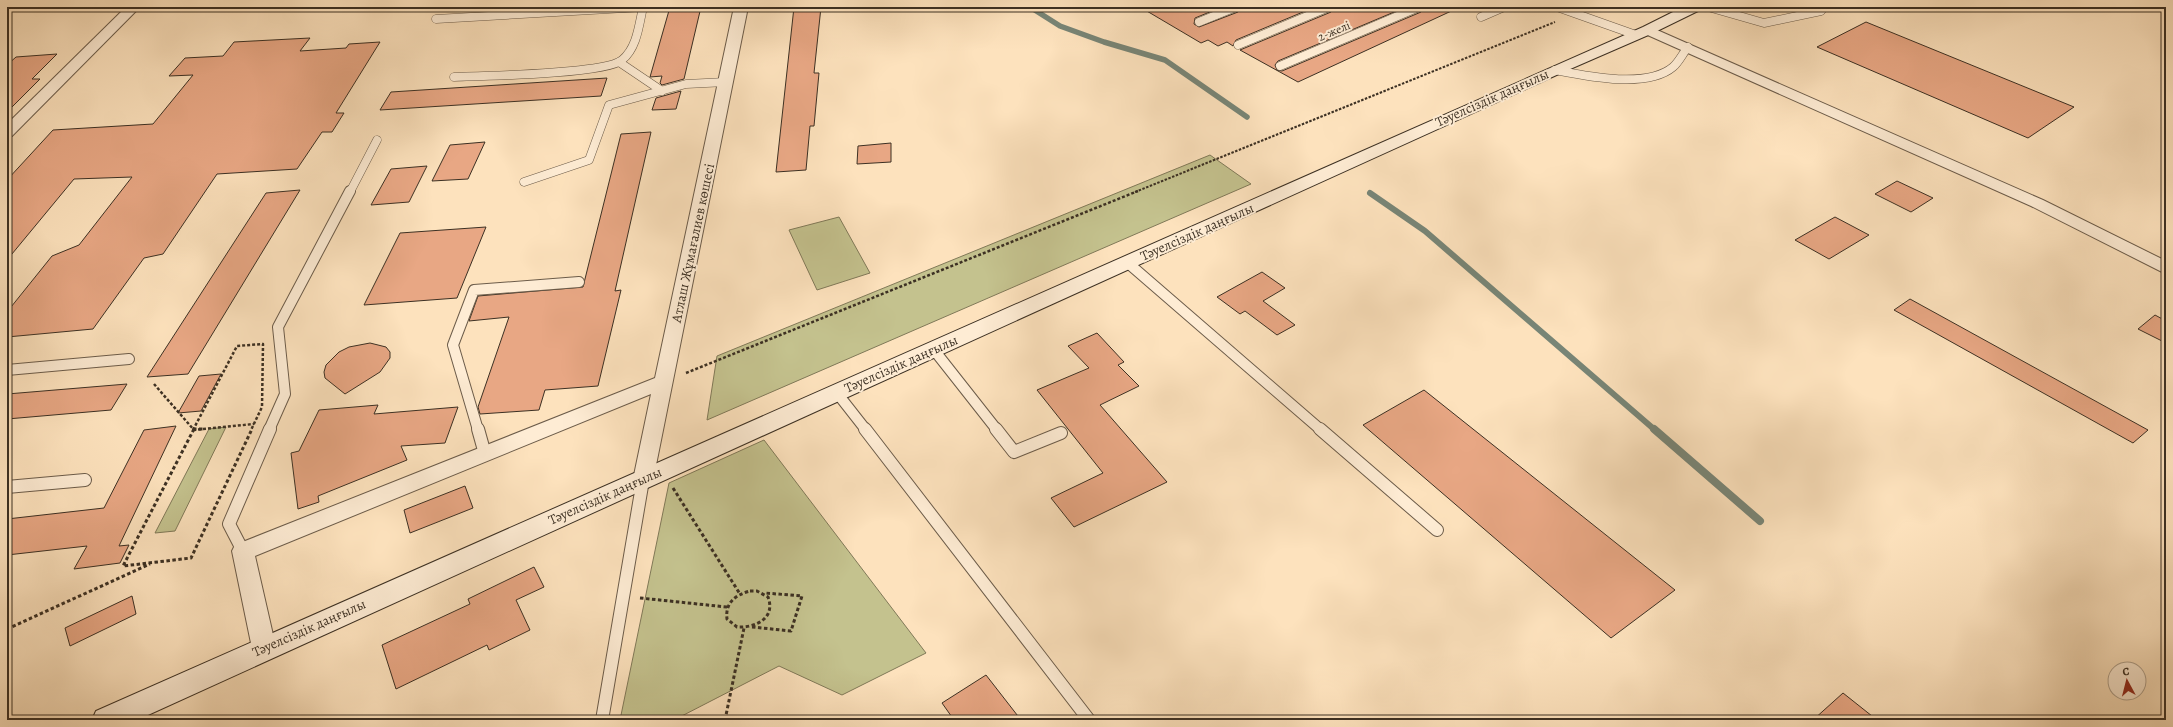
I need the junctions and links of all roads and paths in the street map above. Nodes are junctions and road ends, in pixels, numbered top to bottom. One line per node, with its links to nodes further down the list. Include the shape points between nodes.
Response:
1 (133, 7): 24 (street)
2 (741, 7): 22 (street, Атлаш Жұмағалиев көшесі)
3 (1236, 7): 14 (lane)
4 (1329, 7): 16 (lane)
5 (1420, 7): 19 (lane, 2-желі)
6 (1504, 7): 12 (lane)
7 (1557, 7): 11 (lane)
8 (1695, 7): 15 (street, Тәуелсіздік даңғылы)
9 (1708, 7): 10 (lane, via 1764,24 1821,11)
10 (1824, 7)
11 (1576, 14): 15 (lane); 33 (path)
12 (1481, 17)
13 (436, 19): 18 (lane, via 643,7 632,49)
14 (1199, 22)
15 (1642, 33): 17 (street); 20 (street, Тәуелсіздік даңғылы)
16 (1238, 45)
17 (1688, 47): 20 (lane, via 1673,68 1648,77 1597,77); 28 (street, via 2037,203)
18 (619, 62): 21 (lane, via 596,68); 23 (lane)
19 (1280, 66)
20 (1555, 70): 27 (street, Тәуелсіздік даңғылы)
21 (454, 77)
22 (726, 82): 23 (lane, via 686,84); 33 (street, Атлаш Жұмағалиев көшесі)
23 (662, 91): 26 (lane, via 609,105 589,160)
24 (7, 133)
25 (377, 140): 44 (lane, via 278,327 285,394 229,524)
26 (524, 182)
27 (1128, 263): 30 (street, Тәуелсіздік даңғылы); 43 (lane)
28 (2166, 268)
29 (579, 282): 39 (lane, via 474,290 452,345)
30 (934, 350): 35 (street, Тәуелсіздік даңғылы); 38 (lane, via 1014,452)
31 (129, 359): 32 (lane)
32 (7, 370)
33 (664, 382): 39 (street); 40 (street, Атлаш Жұмағалиев көшесі)
34 (154, 384): 37 (path)
35 (837, 393): 40 (street, Тәуелсіздік даңғылы); 57 (lane)
36 (254, 424): 37 (path); 37 (path, via 262,407 263,344 237,346); 45 (path, via 191,558)
37 (194, 430): 45 (path, via 124,566)
38 (1061, 433)
39 (485, 454): 44 (street)
40 (652, 476): 47 (path, via 669,483); 48 (lane); 53 (street, Тәуелсіздік даңғылы)
41 (85, 480): 42 (lane)
42 (7, 487)
43 (1437, 530)
44 (243, 551): 53 (street)
45 (154, 562): 52 (path)
46 (764, 593): 47 (path, via 750,591); 50 (path, via 768,596 771,608 765,620); 50 (path, via 802,596 791,631)
47 (740, 594): 49 (path)
48 (623, 595): 49 (path); 55 (lane)
49 (727, 607): 51 (path, via 726,613 731,624)
50 (752, 627): 51 (path)
51 (744, 628): 56 (path)
52 (7, 629)
53 (264, 648): 54 (street, Тәуелсіздік даңғылы)
54 (106, 720)
55 (602, 720)
56 (725, 720)
57 (1089, 720)

